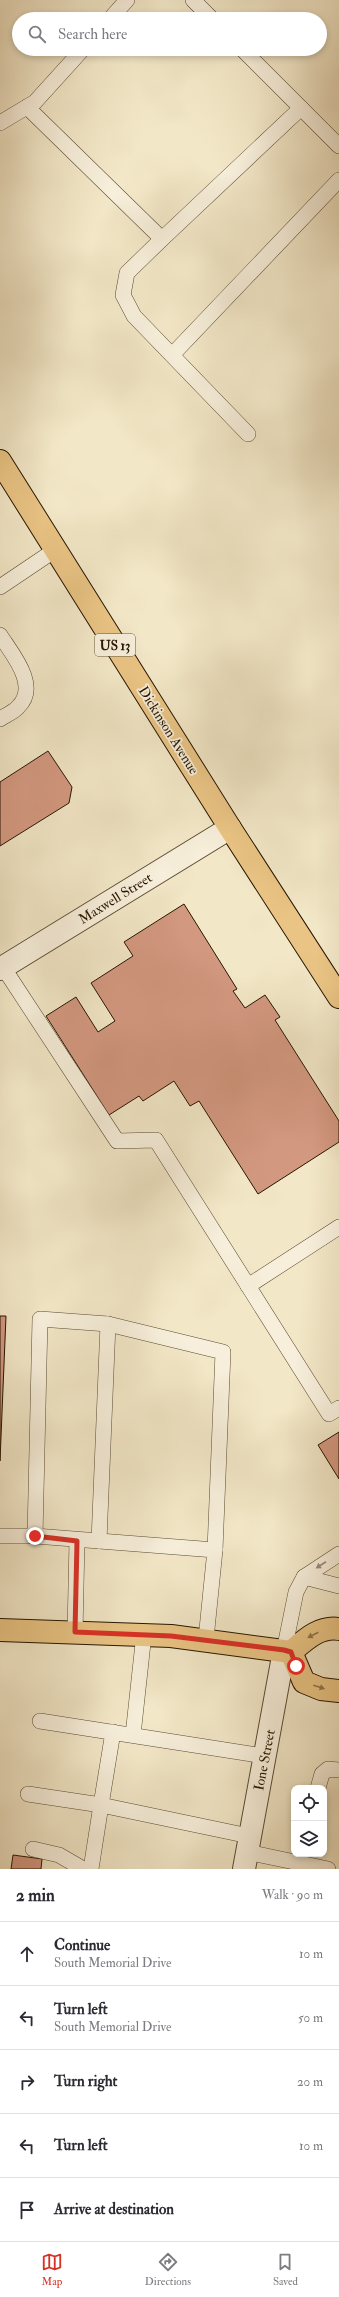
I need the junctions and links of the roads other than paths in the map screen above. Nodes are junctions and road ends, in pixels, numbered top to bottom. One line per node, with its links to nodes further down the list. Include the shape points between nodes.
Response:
1 (127, 0): 3 (lane)
2 (193, 0): 4 (lane)
3 (116, 12)
4 (205, 12)
5 (77, 56): 7 (lane, via 35,102)
6 (249, 56): 8 (lane)
7 (27, 107): 9 (lane); 12 (lane)
8 (301, 108): 10 (lane); 12 (lane)
9 (0, 123)
10 (339, 146)
11 (339, 180): 13 (lane)
12 (162, 240): 13 (lane, via 127,273 123,295 134,316)
13 (172, 355): 14 (lane)
14 (248, 434)
15 (0, 461): 16 (main road, Dickinson Avenue / US 13)
16 (55, 550): 17 (lane); 20 (main road, Dickinson Avenue / US 13)
17 (0, 587)
18 (0, 635): 19 (lane, via 19,664 27,685 26,696 18,707)
19 (0, 719)
20 (230, 828): 21 (street, Maxwell Street); 22 (main road, Dickinson Avenue / US 13)
21 (2, 968): 24 (lane, via 117,1141 156,1140)
22 (339, 997)
23 (339, 1227): 24 (lane)
24 (248, 1286): 26 (lane, via 329,1414)
25 (108, 1324): 28 (lane, via 40,1319); 30 (lane); 31 (lane, via 223,1352)
26 (339, 1408)
27 (0, 1536): 28 (lane)
28 (35, 1536): 29 (lane)
29 (77, 1541): 30 (lane); 37 (lane)
30 (99, 1541): 31 (lane)
31 (215, 1550): 39 (lane)
32 (339, 1554): 33 (lane, one-way to 33)
33 (304, 1577): 34 (lane); 40 (lane, via 296,1592)
34 (339, 1586)
35 (339, 1629): 40 (main road, one-way to 40, via 331,1628 310,1634)
36 (0, 1630): 37 (main road)
37 (75, 1632): 38 (main road)
38 (144, 1634): 39 (main road); 44 (lane)
39 (206, 1640): 40 (main road)
40 (287, 1651): 41 (main road, one-way to 41, via 304,1682 321,1689); 45 (street, Ione Street)
41 (339, 1691)
42 (40, 1721): 43 (lane)
43 (113, 1732): 44 (lane); 49 (lane)
44 (133, 1735): 45 (lane)
45 (264, 1756): 51 (street, Ione Street)
46 (339, 1770): 47 (lane, via 328,1769 322,1774)
47 (319, 1785)
48 (28, 1794): 49 (lane)
49 (101, 1805): 51 (lane); 54 (lane)
50 (33, 1849): 53 (lane, via 59,1855)
51 (247, 1852): 52 (lane)
52 (300, 1858): 55 (lane)
53 (83, 1869)
54 (91, 1869)
55 (328, 1869)

